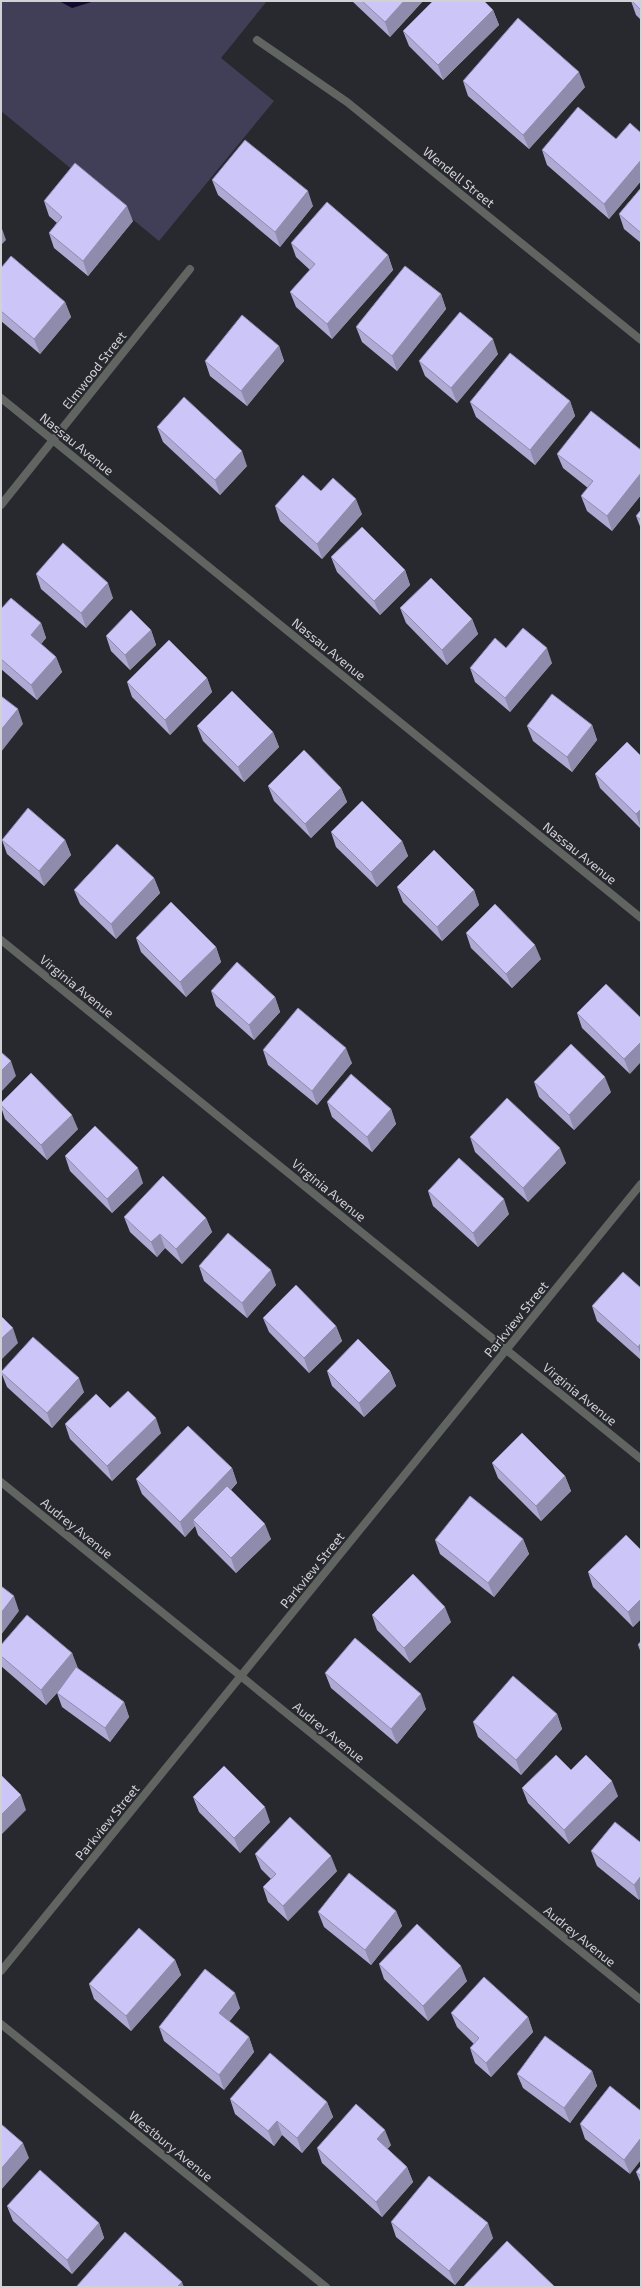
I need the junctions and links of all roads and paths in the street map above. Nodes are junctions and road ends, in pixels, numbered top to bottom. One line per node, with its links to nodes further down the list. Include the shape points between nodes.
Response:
1 (257, 40): 3 (street, Wendell Street, via 347,102)
2 (190, 269): 5 (street, Elmwood Street)
3 (641, 340)
4 (1, 398): 5 (street, Nassau Avenue)
5 (53, 440): 6 (street, Elmwood Street); 7 (street, Nassau Avenue)
6 (1, 504)
7 (641, 918)
8 (1, 940): 10 (street, Virginia Avenue)
9 (641, 1184): 10 (street, Parkview Street)
10 (507, 1350): 11 (street, Virginia Avenue); 13 (street, Parkview Street)
11 (641, 1459)
12 (1, 1482): 13 (street, Audrey Avenue)
13 (241, 1677): 14 (street, Parkview Street); 15 (street, Audrey Avenue)
14 (1, 1971)
15 (641, 2000)
16 (1, 2024): 17 (street, Westbury Avenue)
17 (326, 2287)

